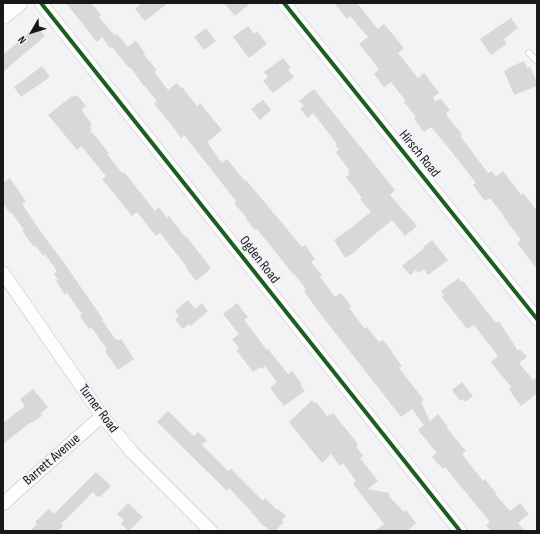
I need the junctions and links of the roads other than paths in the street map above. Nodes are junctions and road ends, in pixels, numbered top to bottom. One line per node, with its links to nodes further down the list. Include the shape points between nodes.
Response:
1 (18, 3): 4 (main road)
2 (41, 3): 12 (street, Ogden Road)
3 (284, 3): 8 (street, Hirsch Road)
4 (3, 15)
5 (529, 53): 6 (lane)
6 (537, 61)
7 (3, 273): 9 (street, Turner Road)
8 (537, 319)
9 (102, 416): 10 (street, Barrett Avenue); 11 (street, Turner Road, via 132,452)
10 (3, 504)
11 (211, 531)
12 (460, 531)

